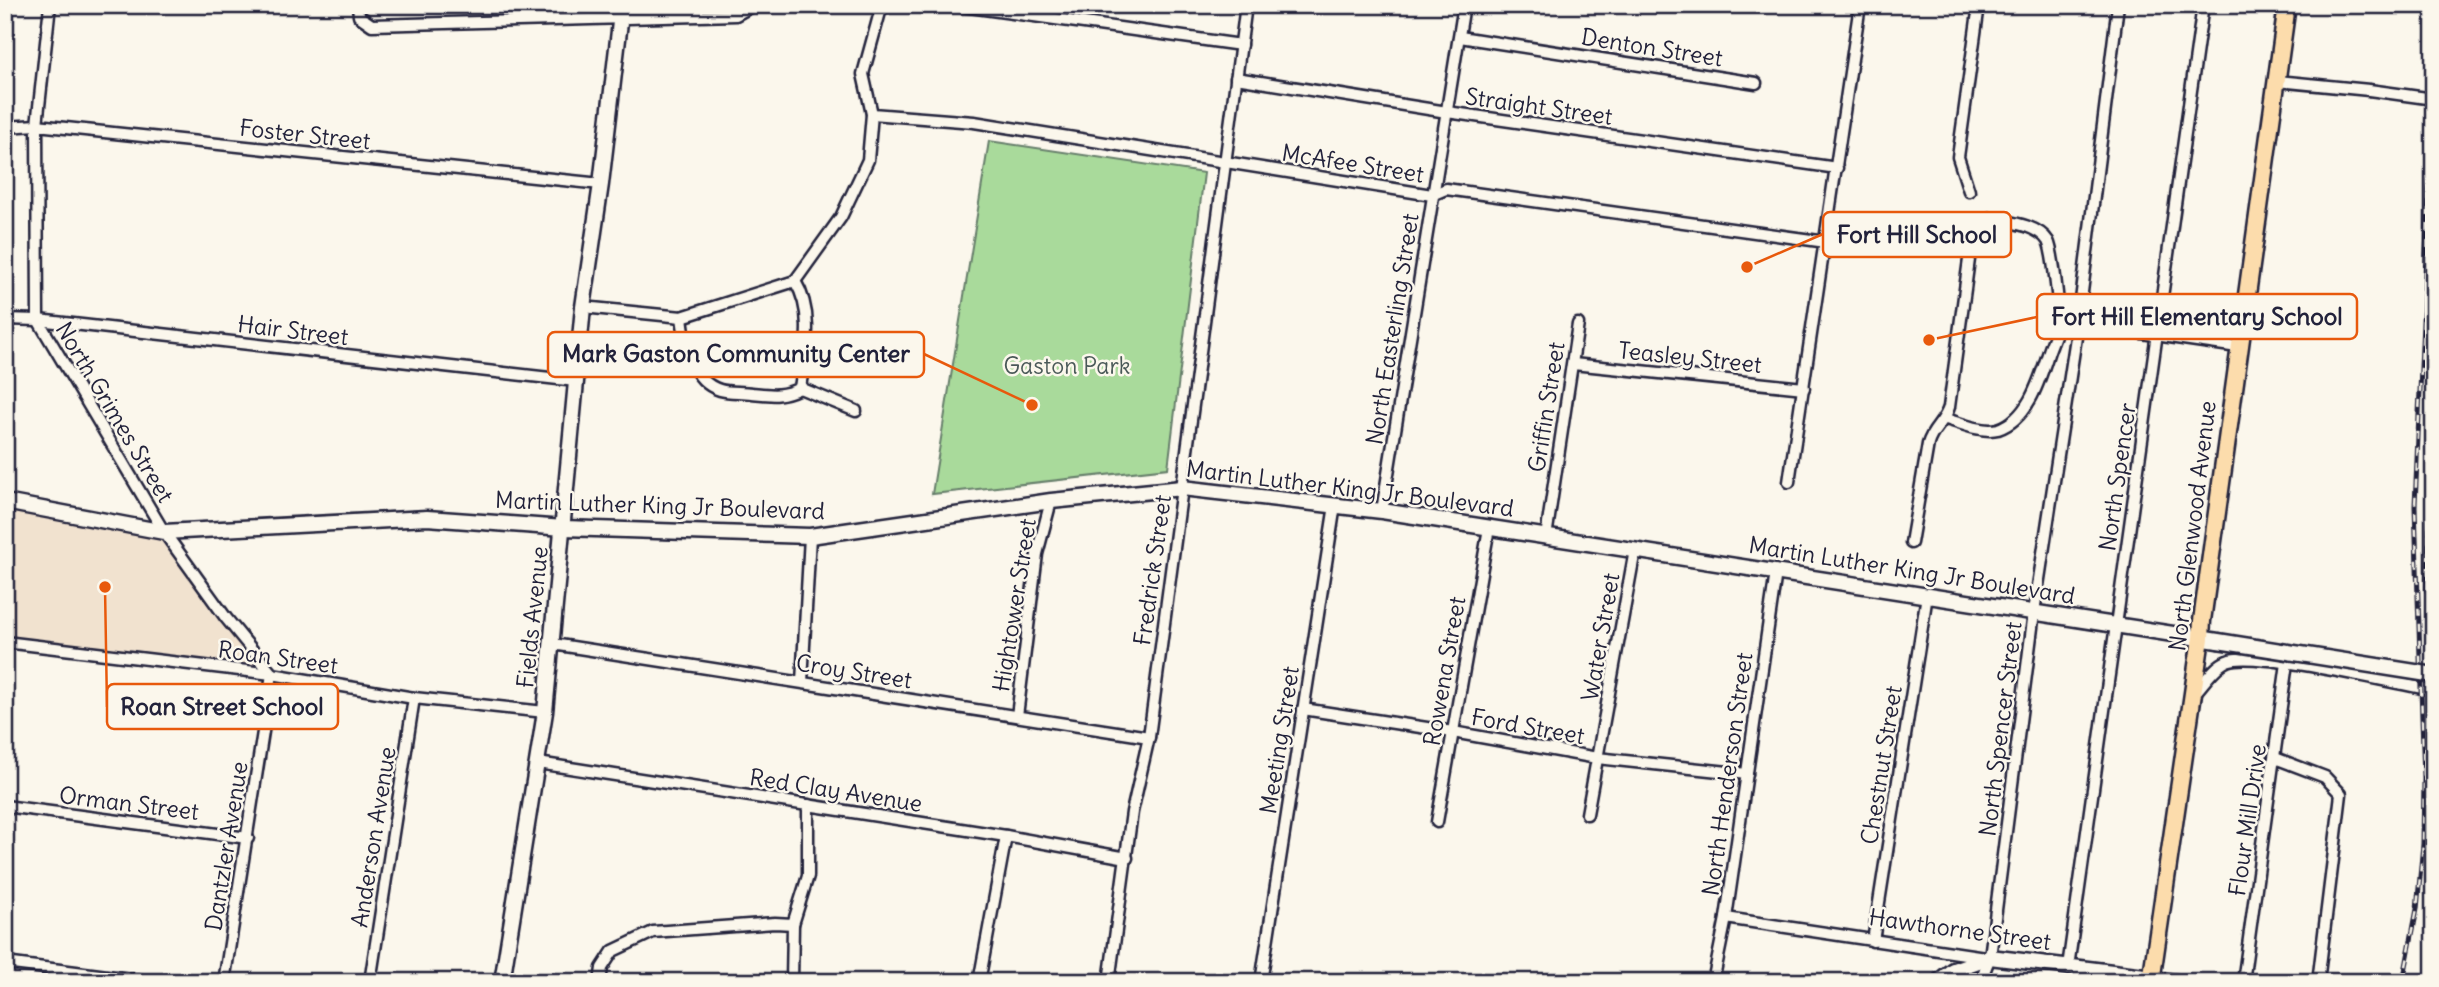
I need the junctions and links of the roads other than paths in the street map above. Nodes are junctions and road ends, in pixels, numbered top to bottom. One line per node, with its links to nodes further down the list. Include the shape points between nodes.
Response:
1 (50, 5): 22 (street, North Grimes Street)
2 (358, 5): 13 (street, via 359,16 372,25)
3 (754, 5): 13 (street, via 736,15)
4 (882, 5): 21 (street, via 863,74)
5 (955, 5): 15 (street)
6 (1246, 5): 15 (street, Fredrick Street)
7 (1464, 5): 14 (street, North Easterling Street)
8 (1860, 5): 25 (street)
9 (1979, 5): 27 (street, via 1958,158)
10 (2118, 5): 37 (street, North Spencer Street)
11 (2203, 5): 38 (street, North Spencer)
12 (2287, 5): 17 (main road, North Glenwood Avenue)
13 (622, 11): 26 (street, Fields Avenue)
14 (1460, 37): 18 (street, Denton Street); 20 (street, North Easterling Street)
15 (1241, 45): 16 (street, Fredrick Street)
16 (1236, 78): 20 (street, Straight Street); 24 (street, Fredrick Street)
17 (2277, 78): 19 (street, bridge); 39 (main road, North Glenwood Avenue)
18 (1756, 83)
19 (2434, 99)
20 (1447, 112): 25 (street, Straight Street); 28 (street, North Easterling Street)
21 (872, 114): 24 (street, McAfee Street, via 974,122); 30 (street, via 869,160 841,217)
22 (37, 125): 23 (street, Foster Street); 26 (street, Foster Street); 34 (street, North Grimes Street)
23 (5, 127)
24 (1226, 163): 28 (street, McAfee Street); 47 (street, Fredrick Street)
25 (1837, 168): 29 (street)
26 (601, 184): 31 (street, Fields Avenue)
27 (1969, 191)
28 (1433, 195): 29 (street, McAfee Street, via 1446,189); 51 (street, North Easterling Street)
29 (1826, 242): 43 (street)
30 (795, 281): 32 (street); 42 (street, via 806,304 808,332)
31 (583, 307): 32 (street); 41 (street, Fields Avenue)
32 (682, 317): 42 (street, via 694,368 718,390 770,396)
33 (5, 318): 34 (street, Hair Street)
34 (38, 320): 41 (street, Hair Street); 54 (street, North Grimes Street)
35 (2059, 321): 37 (street); 45 (street, via 2035,390 2011,421 1986,429); 45 (street, via 2047,240 2036,230 1989,218 1973,230)
36 (1578, 324): 40 (street, Griffin Street)
37 (2078, 324): 38 (street); 61 (street, North Spencer Street)
38 (2156, 335): 39 (street); 62 (street, North Spencer)
39 (2238, 348): 63 (main road, North Glenwood Avenue)
40 (1573, 364): 43 (street, Teasley Street); 56 (street, Griffin Street)
41 (576, 381): 52 (street, Fields Avenue)
42 (800, 388): 44 (street)
43 (1804, 388): 46 (street)
44 (856, 411)
45 (1946, 419): 57 (street, via 1927,444)
46 (1789, 482)
47 (1182, 488): 48 (street, Martin Luther King Jr Boulevard); 50 (street, Martin Luther King Jr Boulevard); 77 (street, Fredrick Street)
48 (1051, 501): 55 (street, Martin Luther King Jr Boulevard); 75 (street, Hightower Street, via 1037,554)
49 (5, 502): 54 (street, Martin Luther King Jr Boulevard)
50 (1335, 505): 51 (street, Martin Luther King Jr Boulevard); 73 (street, Meeting Street)
51 (1382, 511): 53 (street, Martin Luther King Jr Boulevard)
52 (564, 528): 54 (street, Martin Luther King Jr Boulevard, via 427,518); 55 (street, Martin Luther King Jr Boulevard); 65 (street, Fields Avenue)
53 (1489, 528): 56 (street, Martin Luther King Jr Boulevard); 76 (street, Rowena Street)
54 (163, 532): 67 (street, North Grimes Street)
55 (810, 536): 69 (street)
56 (1546, 537): 58 (street, Martin Luther King Jr Boulevard)
57 (1911, 543)
58 (1635, 550): 59 (street, Martin Luther King Jr Boulevard); 78 (street, Water Street)
59 (1776, 572): 60 (street, Martin Luther King Jr Boulevard); 81 (street, North Henderson Street)
60 (1927, 595): 61 (street, Martin Luther King Jr Boulevard); 91 (street, Chestnut Street)
61 (2034, 612): 62 (street, Martin Luther King Jr Boulevard); 92 (street, North Spencer Street)
62 (2115, 624): 63 (street, Martin Luther King Jr Boulevard); 94 (street, North Spencer)
63 (2201, 638): 68 (street, Martin Luther King Jr Boulevard, bridge); 71 (main road, North Glenwood Avenue)
64 (5, 642): 67 (street, Roan Street)
65 (553, 644): 69 (street, Croy Street); 74 (street, Fields Avenue)
66 (2287, 663): 70 (street); 71 (street, via 2238,657 2224,662); 79 (street, Flour Mill Drive)
67 (272, 674): 72 (street, Roan Street); 87 (street, Dantzler Avenue)
68 (2434, 675)
69 (802, 682): 75 (street, Croy Street)
70 (2434, 690)
71 (2193, 696): 95 (main road, North Glenwood Avenue)
72 (414, 698): 74 (street, Roan Street); 98 (street, Anderson Avenue)
73 (1304, 709): 76 (street, Ford Street); 104 (street, Meeting Street)
74 (545, 712): 80 (street, Fields Avenue)
75 (1017, 716): 77 (street, Croy Street)
76 (1453, 732): 78 (street, Ford Street); 85 (street, Rowena Street)
77 (1149, 737): 88 (street, Fredrick Street)
78 (1597, 758): 81 (street, Ford Street); 84 (street, Water Street)
79 (2276, 758): 109 (street, Flour Mill Drive); 110 (street, via 2325,777 2341,794)
80 (538, 764): 83 (street, Red Clay Avenue); 99 (street, Fields Avenue)
81 (1747, 774): 89 (street, North Henderson Street)
82 (5, 806): 87 (street, Orman Street)
83 (808, 806): 86 (street, Red Clay Avenue); 90 (street, via 808,876)
84 (1587, 814)
85 (1437, 821)
86 (1006, 836): 88 (street, Red Clay Avenue); 102 (street)
87 (248, 838): 97 (street, Dantzler Avenue)
88 (1127, 858): 103 (street, Fredrick Street)
89 (1726, 918): 91 (street, Hawthorne Street); 105 (street, North Henderson Street)
90 (793, 924): 100 (street, via 653,932 613,951 602,968); 101 (street)
91 (1873, 941): 92 (street, Hawthorne Street)
92 (1990, 957): 94 (street, Hawthorne Street); 106 (street, via 1953,970); 107 (street, North Spencer Street)
93 (5, 964): 96 (street)
94 (2068, 967): 95 (street, Hawthorne Street)
95 (2152, 979): 108 (street, Hawthorne Street)
96 (155, 982)
97 (224, 982)
98 (370, 982)
99 (502, 982)
100 (600, 982)
101 (792, 982)
102 (979, 982)
103 (1110, 982)
104 (1261, 982)
105 (1713, 982)
106 (1938, 982)
107 (1980, 982)
108 (2189, 982)
109 (2243, 982)
110 (2318, 982)

